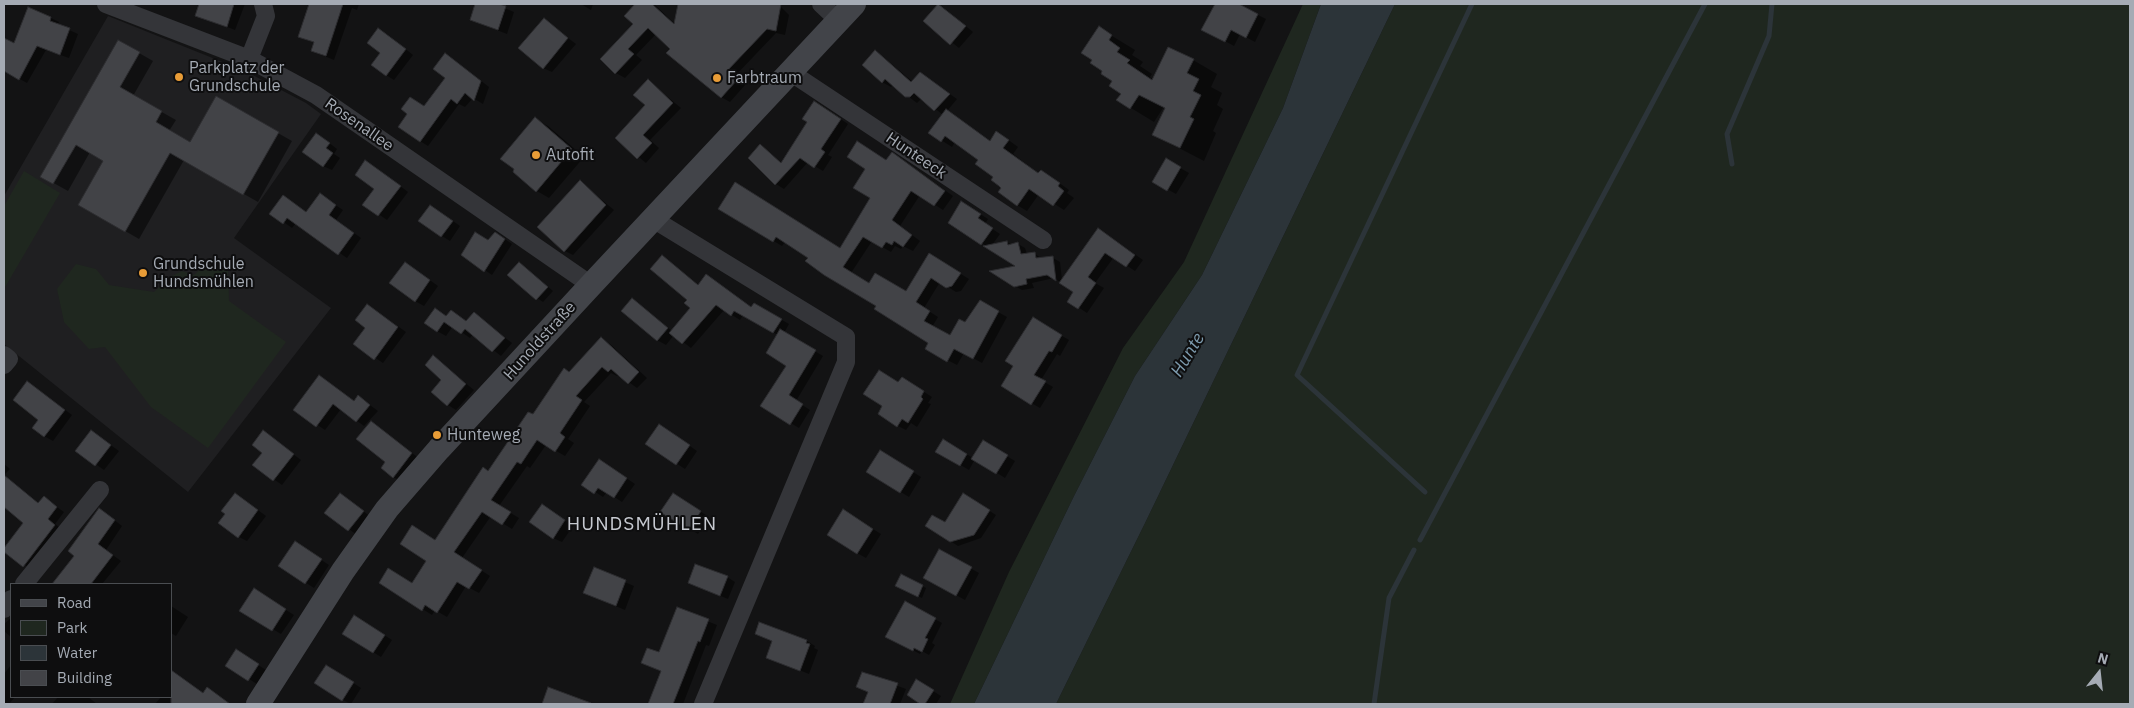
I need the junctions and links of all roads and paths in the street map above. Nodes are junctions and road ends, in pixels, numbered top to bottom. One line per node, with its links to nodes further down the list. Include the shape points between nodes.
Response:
1 (106, 4): 5 (street, Rosenallee)
2 (263, 4): 5 (street, via 266,16)
3 (821, 4): 4 (street)
4 (846, 12): 6 (street, Hunoldstraße)
5 (249, 59): 9 (street, Rosenallee, via 316,95)
6 (790, 72): 7 (street, Hunoldstraße); 8 (street, Hunteeck)
7 (653, 220): 9 (street, Hunoldstraße); 15 (street, via 846,337 846,362)
8 (1043, 240)
9 (591, 285): 14 (street, Hunoldstraße, via 387,509)
10 (4, 355): 11 (street, via 9,359)
11 (4, 365)
12 (100, 490): 13 (street)
13 (25, 583)
14 (258, 704)
15 (703, 704)

